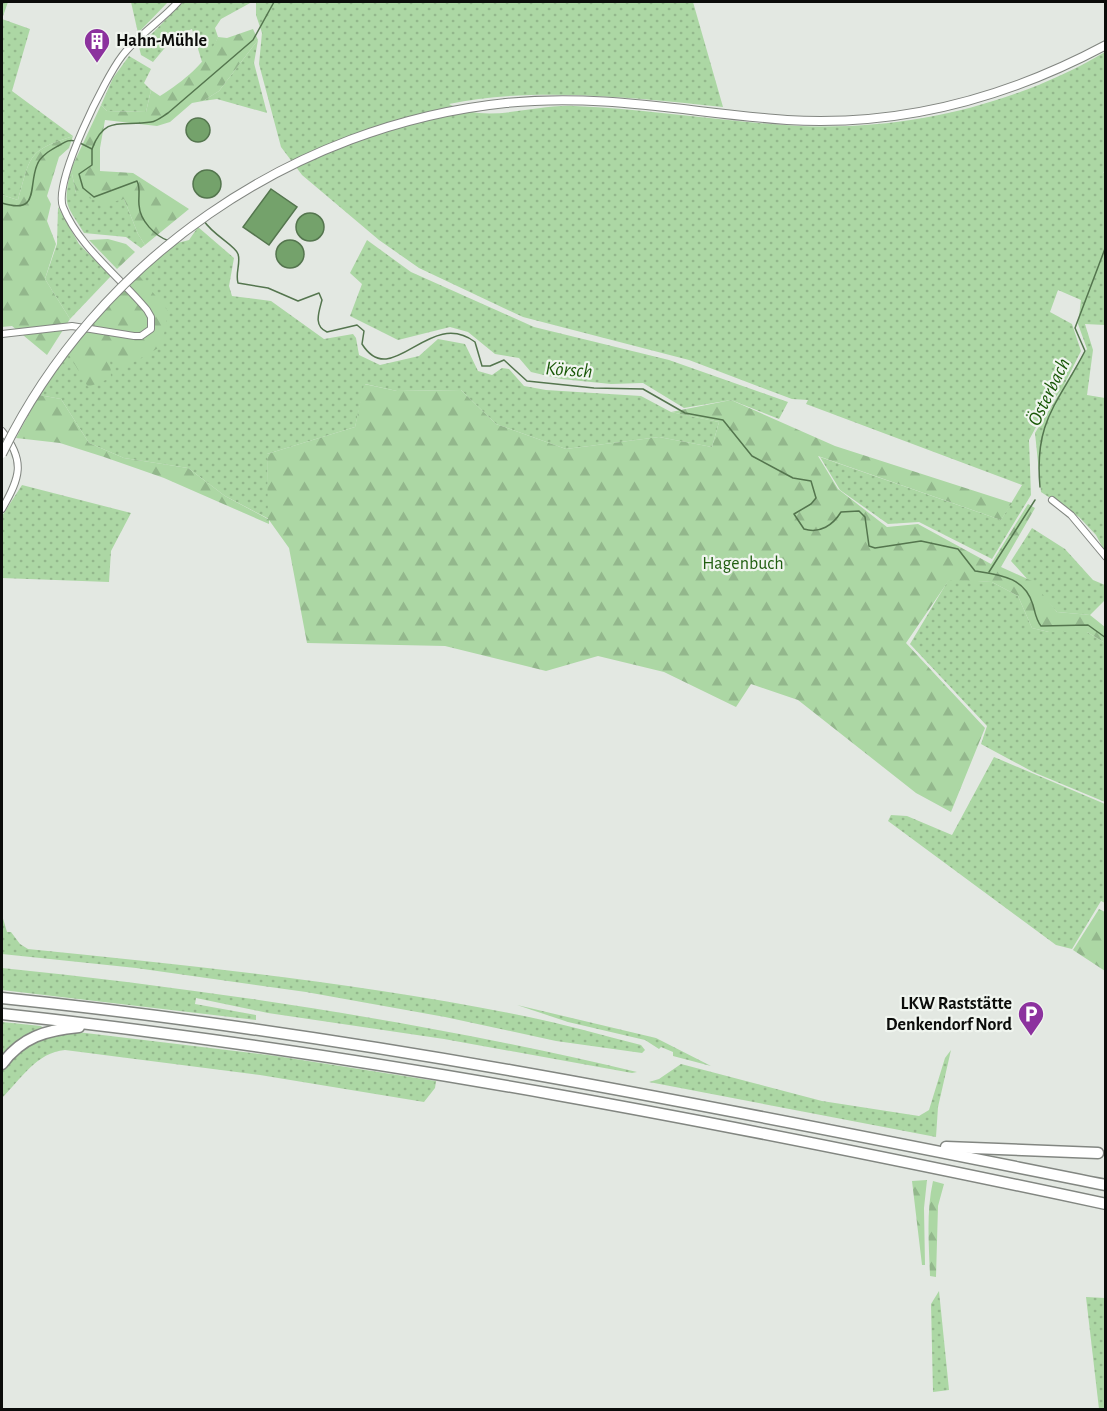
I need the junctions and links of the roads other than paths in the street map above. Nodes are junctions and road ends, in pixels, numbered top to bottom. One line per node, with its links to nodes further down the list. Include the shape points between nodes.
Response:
1 (178, 2): 3 (street, via 122,56 107,78 75,149 60,196 81,236 147,310 151,329 141,336 72,326)
2 (1106, 45): 5 (main road, bridge, via 991,95 881,118 792,120 596,99 506,104 436,114 358,137 278,172 213,211 148,262 62,356)
3 (2, 334)
4 (2, 431): 7 (street, via 13,448 19,470)
5 (2, 454)
6 (1052, 500): 8 (street, via 1071,515)
7 (2, 508)
8 (1106, 558)
9 (2, 998): 13 (highway, via 199,1021 546,1074)
10 (2, 1014): 11 (highway)
11 (97, 1025): 12 (highway, via 39,1034 18,1046); 16 (highway, via 506,1084)
12 (2, 1064)
13 (895, 1142): 14 (highway); 15 (highway)
14 (1098, 1154)
15 (1106, 1185)
16 (1106, 1204)

